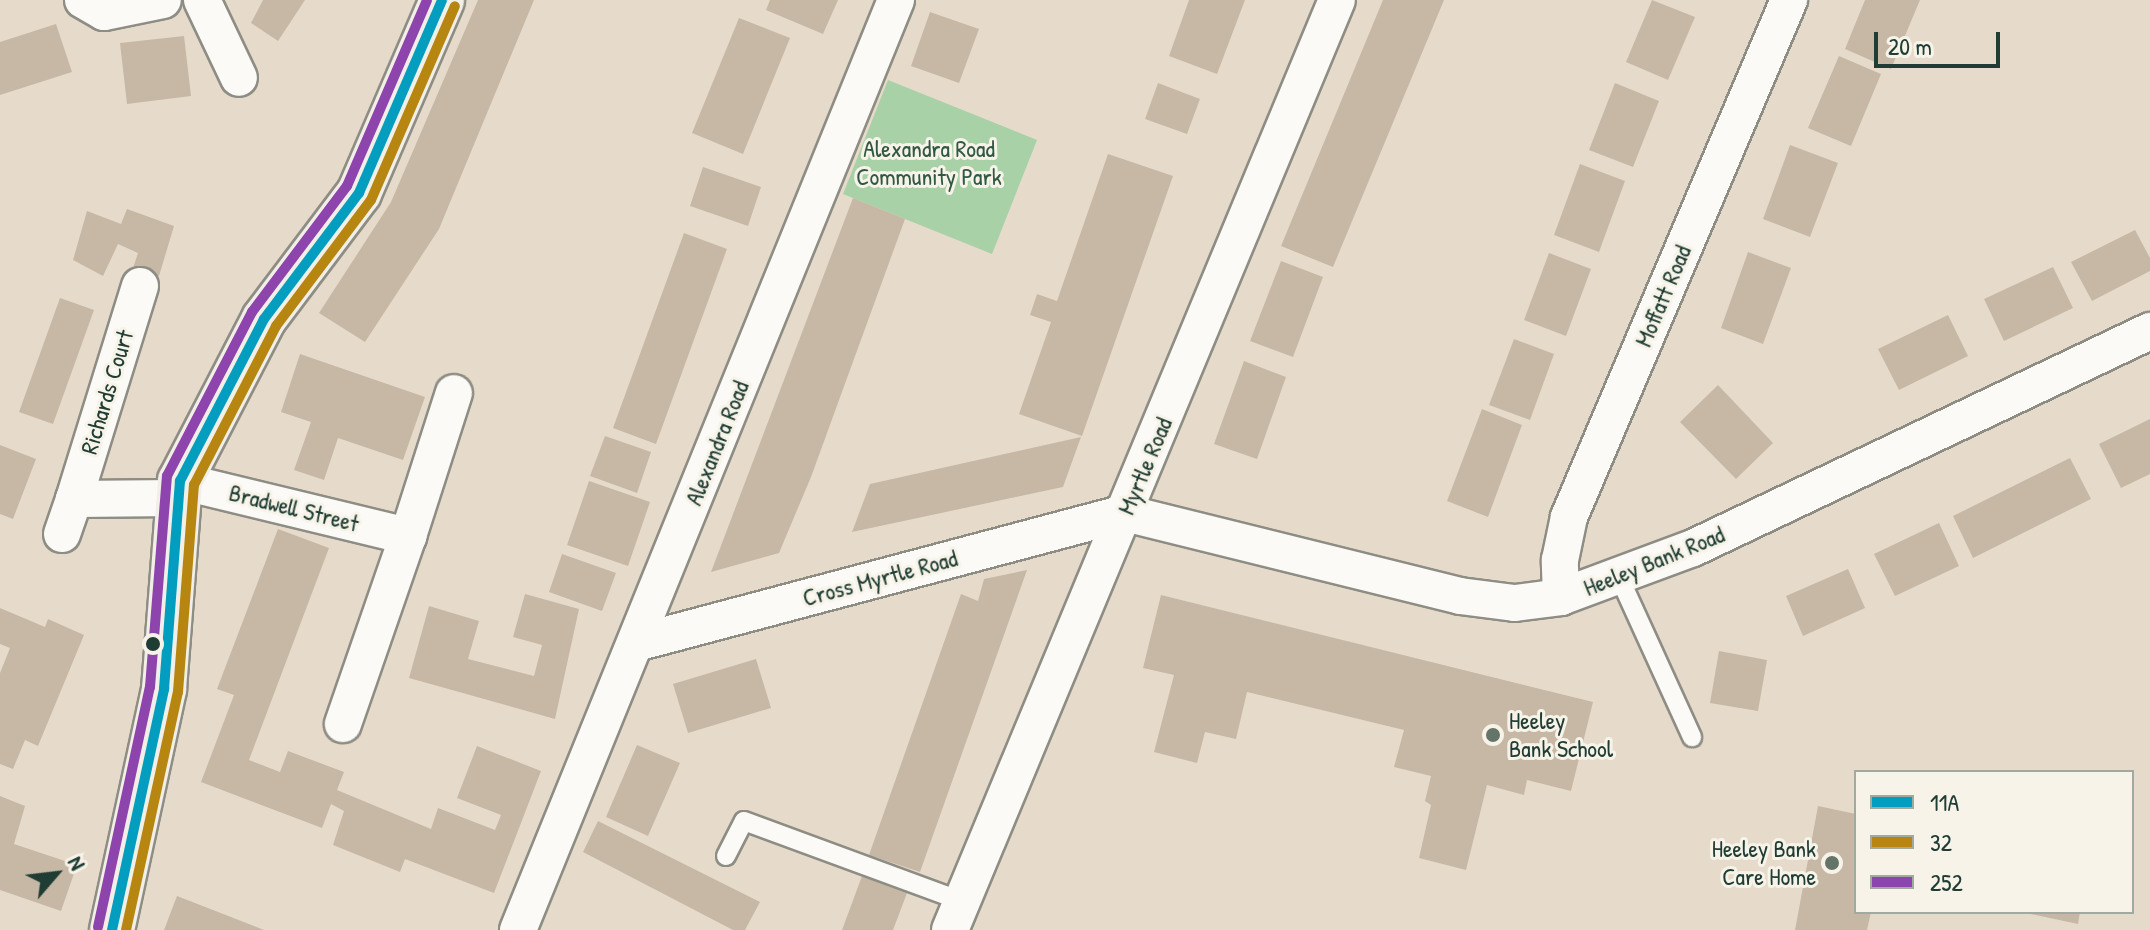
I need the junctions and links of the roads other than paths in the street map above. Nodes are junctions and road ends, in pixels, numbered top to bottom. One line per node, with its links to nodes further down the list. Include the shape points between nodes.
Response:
1 (83, 0): 2 (street, via 104,12)
2 (163, 0)
3 (202, 0): 8 (street)
4 (442, 0): 12 (main road, via 359,193 264,319)
5 (896, 0): 19 (street, Alexandra Road)
6 (1337, 0): 14 (street, Myrtle Road)
7 (1789, 0): 18 (street, Moffatt Road, via 1569,517 1560,560)
8 (239, 78)
9 (140, 286): 13 (street, Richards Court)
10 (2150, 331): 17 (street, Heeley Bank Road)
11 (454, 393): 16 (street)
12 (178, 490): 13 (street); 16 (street, Bradwell Street); 24 (main road, via 164,689)
13 (74, 499): 15 (street, Richards Court)
14 (1125, 513): 18 (street, Heeley Bank Road, via 1460,596 1515,603); 19 (street, Cross Myrtle Road); 23 (street, Myrtle Road)
15 (62, 534)
16 (408, 536): 20 (street)
17 (1620, 579): 18 (street, Heeley Bank Road); 21 (lane)
18 (1561, 597)
19 (636, 643): 25 (street, Alexandra Road)
20 (343, 724)
21 (1692, 737)
22 (726, 856): 23 (lane, via 744,821)
23 (954, 915)
24 (112, 930)
25 (518, 930)

